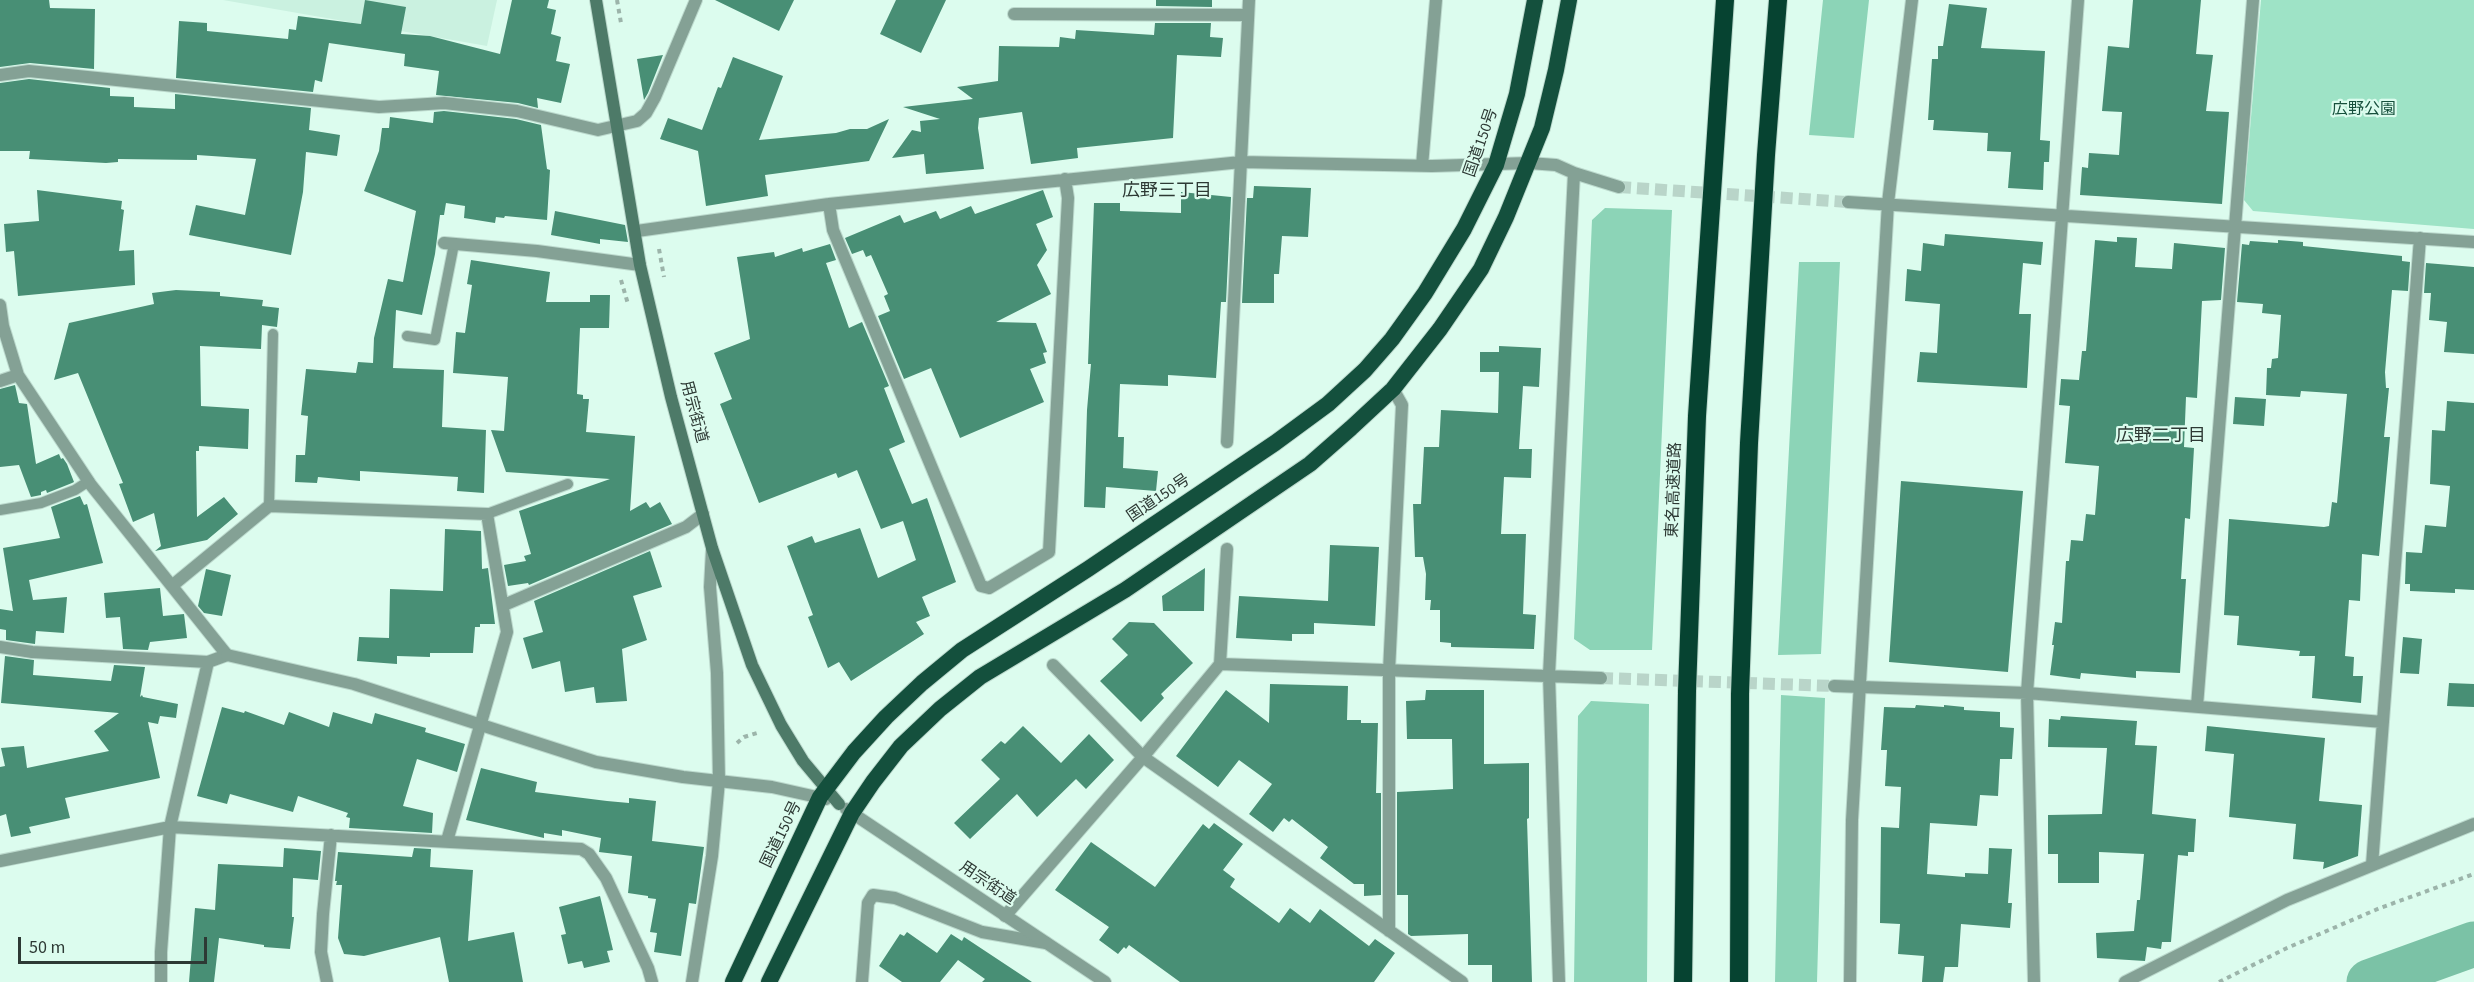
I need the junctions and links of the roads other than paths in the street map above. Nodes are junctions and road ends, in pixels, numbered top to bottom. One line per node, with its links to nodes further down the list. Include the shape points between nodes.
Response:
1 (596, 0): 15 (main road, 用宗街道)
2 (696, 0): 15 (street, via 646,113 637,121)
3 (1249, 0): 13 (street)
4 (1436, 0): 19 (street)
5 (1535, 0): 18 (highway, 国道150号, via 1517,94)
6 (1569, 0): 17 (highway, via 1557,69)
7 (1725, 0): 87 (highway, 東名高速道路, via 1697,416 1687,691)
8 (1778, 0): 88 (highway, via 1749,443 1740,694)
9 (1912, 0): 24 (street)
10 (2078, 0): 26 (street)
11 (2253, 0): 27 (street)
12 (1014, 14): 13 (street)
13 (1248, 15): 16 (street)
14 (0, 75): 15 (street, via 29,71 379,107 444,103 517,111 598,130)
15 (618, 125): 28 (main road, 用宗街道)
16 (1242, 162): 19 (street); 21 (street); 39 (street)
17 (1529, 163): 18 (street); 20 (street, via 1556,165); 38 (highway, via 1481,269)
18 (1496, 165): 19 (street); 66 (highway, 国道150号, via 1474,212 1425,293 1365,370 1265,450 962,650 886,717)
19 (1422, 166)
20 (1574, 173): 22 (street); 56 (street)
21 (1065, 179): 25 (street); 25 (street, via 1068,198 1048,552 989,588 981,586 833,230)
22 (1619, 187)
23 (1848, 202): 24 (street)
24 (1888, 203): 26 (street); 59 (street)
25 (829, 204): 28 (street)
26 (2061, 215): 27 (street); 60 (street)
27 (2236, 225): 29 (street); 61 (street)
28 (637, 231): 32 (main road, 用宗街道)
29 (2420, 238): 30 (street); 62 (street)
30 (2474, 242)
31 (449, 243): 32 (street); 35 (lane, via 435,340)
32 (640, 265): 45 (main road, 用宗街道)
33 (0, 305): 36 (street)
34 (273, 334): 42 (lane)
35 (407, 336)
36 (18, 375): 37 (street); 40 (street)
37 (0, 381)
38 (1393, 389): 55 (street, via 1402,405); 67 (highway, via 1300,470 1125,590 980,677 901,746 873,782)
39 (1227, 442)
40 (88, 481): 43 (lane, via 41,503); 48 (street)
41 (568, 484): 44 (lane)
42 (269, 506): 44 (street); 48 (street)
43 (0, 510)
44 (487, 514): 49 (street)
45 (703, 514): 46 (main road, 用宗街道); 49 (street, via 686,527)
46 (712, 548): 65 (street); 66 (main road, 用宗街道, via 752,665 781,725)
47 (1227, 549): 53 (street)
48 (172, 585): 51 (street)
49 (504, 605): 63 (street, via 507,632)
50 (0, 647): 52 (street)
51 (227, 655): 52 (street); 63 (street, via 354,684)
52 (208, 662): 69 (street)
53 (1220, 664): 55 (street); 64 (street)
54 (1053, 665): 64 (street)
55 (1389, 671): 56 (street); 75 (street)
56 (1549, 675): 57 (street); 86 (street)
57 (1600, 678)
58 (1834, 686): 59 (street)
59 (1859, 687): 60 (street); 89 (street)
60 (2027, 693): 61 (street); 90 (street)
61 (2197, 706): 62 (street)
62 (2383, 722): 73 (street)
63 (482, 724): 65 (street, via 596,762); 71 (street)
64 (1143, 757): 74 (street); 75 (street)
65 (719, 781): 66 (street); 80 (street, via 712,856)
66 (822, 793): 67 (main road, 用宗街道); 81 (highway, 国道150号)
67 (845, 808): 74 (street, 用宗街道); 82 (highway)
68 (2474, 824): 73 (street)
69 (170, 827): 70 (street); 72 (street); 77 (street)
70 (331, 835): 71 (street); 78 (street, via 321,952)
71 (447, 841): 79 (street, via 581,849 589,854 606,878)
72 (0, 861)
73 (2372, 865): 91 (street, via 2287,900)
74 (1005, 916): 76 (street, 用宗街道)
75 (1389, 931): 85 (street)
76 (1046, 943): 83 (street, via 982,932 895,898 873,895 868,903); 84 (street, 用宗街道)
77 (161, 982)
78 (327, 982)
79 (652, 982)
80 (692, 982)
81 (733, 982)
82 (769, 982)
83 (862, 982)
84 (1105, 982)
85 (1462, 982)
86 (1559, 982)
87 (1683, 982)
88 (1739, 982)
89 (1850, 982)
90 (2034, 982)
91 (2125, 982)

